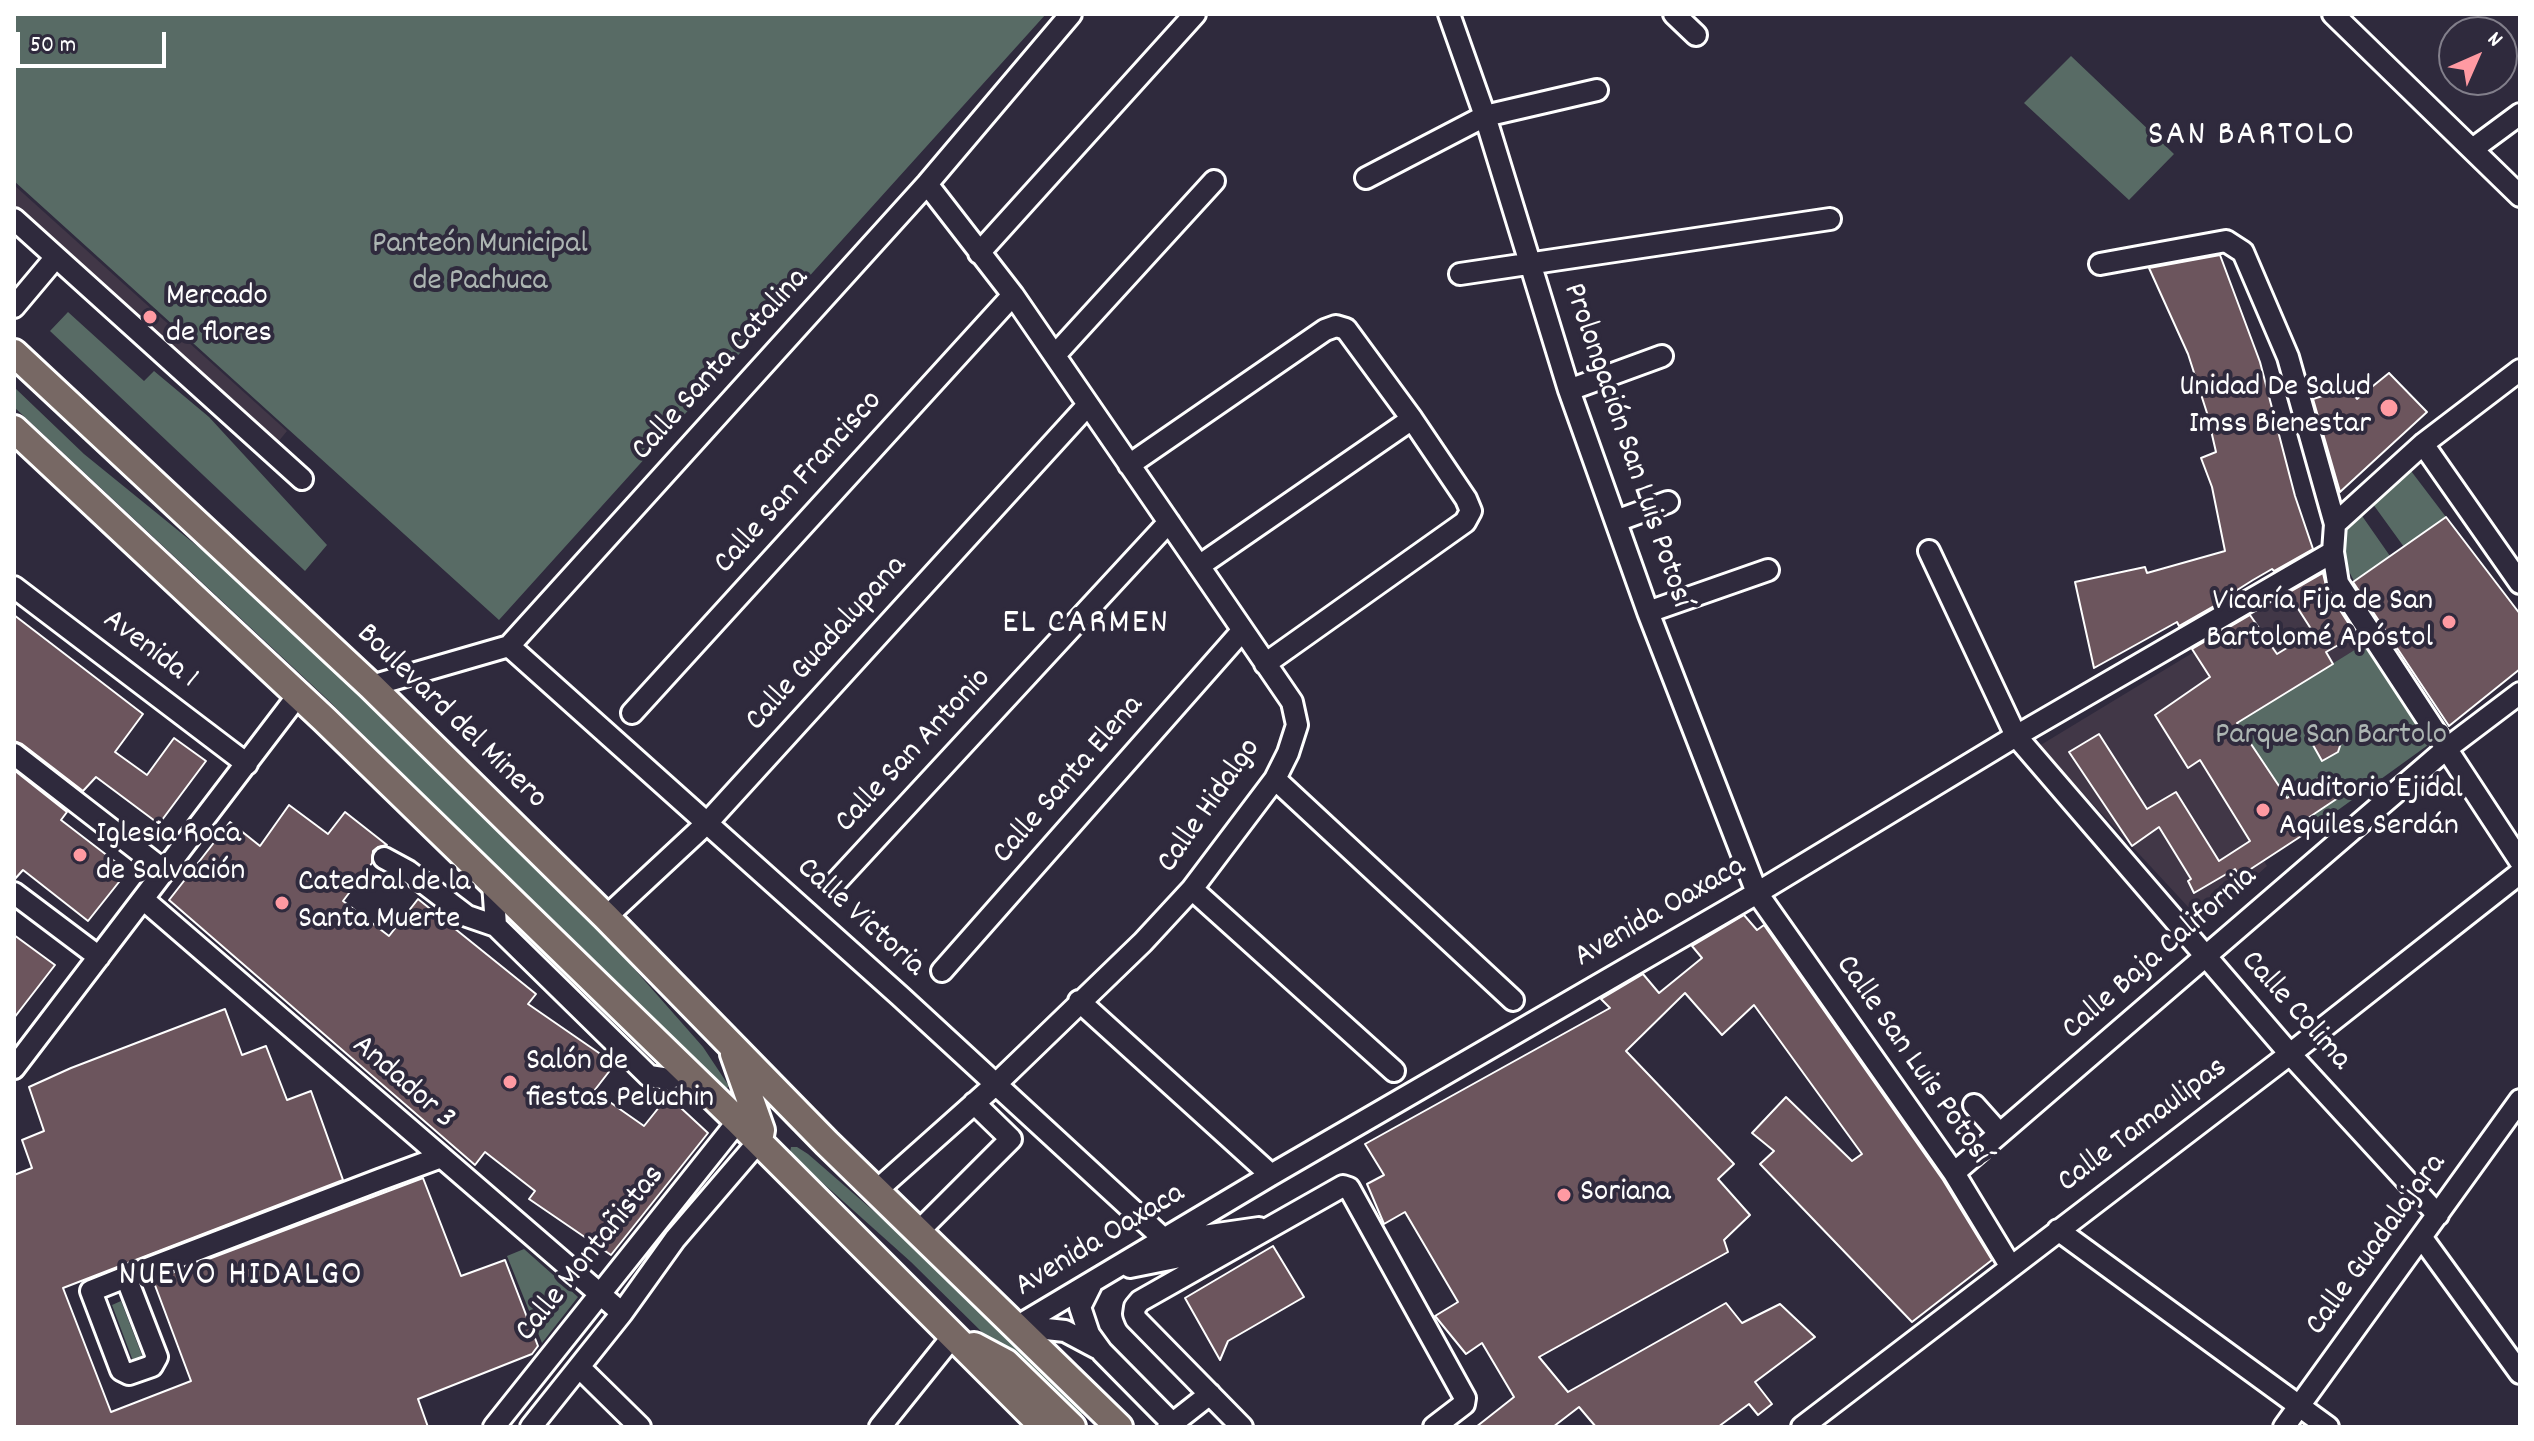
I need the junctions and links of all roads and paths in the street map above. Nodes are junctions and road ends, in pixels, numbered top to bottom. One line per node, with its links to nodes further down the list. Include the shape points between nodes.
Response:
1 (1071, 14): 13 (street, Calle Santa Catalina)
2 (1195, 14): 17 (street)
3 (1449, 14): 9 (street, Prolongación San Luis Potosí)
4 (1674, 14): 6 (street)
5 (2333, 14): 10 (street)
6 (1696, 35)
7 (1597, 90): 9 (street)
8 (2520, 114): 10 (street)
9 (1485, 116): 11 (street); 19 (street, Prolongación San Luis Potosí)
10 (2474, 148): 14 (street)
11 (1366, 178)
12 (1214, 181): 25 (street)
13 (927, 184): 17 (street, Calle Hidalgo); 47 (street, Calle Santa Catalina)
14 (2520, 196)
15 (14, 219): 18 (street)
16 (1830, 219): 19 (street)
17 (979, 253): 22 (street, Calle Hidalgo)
18 (56, 257): 23 (street); 34 (street)
19 (1532, 263): 21 (street); 28 (street, Prolongación San Luis Potosí)
20 (2100, 264): 38 (street, via 2226,241 2243,252 2288,357)
21 (1460, 274)
22 (1013, 295): 25 (street, Calle Hidalgo); 52 (street, Calle San Francisco)
23 (14, 307)
24 (14, 353): 49 (main road, Boulevard del Minero)
25 (1055, 355): 29 (street, Calle Hidalgo)
26 (1662, 356): 28 (street)
27 (2520, 370): 32 (street)
28 (1569, 390): 36 (street, Prolongación San Luis Potosí)
29 (1087, 406): 33 (street, Calle Hidalgo); 58 (street, Calle Guadalupana)
30 (1412, 419): 33 (street, via 1346,329 1336,326); 41 (street); 48 (street, via 1466,499 1471,511 1465,522)
31 (14, 429): 51 (main road)
32 (2423, 444): 38 (street); 43 (street)
33 (1129, 465): 37 (street, Calle Hidalgo)
34 (302, 479)
35 (1668, 502): 36 (street)
36 (1616, 521): 45 (street, Prolongación San Luis Potosí)
37 (1169, 522): 41 (street, Calle Hidalgo); 63 (street, Calle San Antonio)
38 (2335, 524): 40 (street)
39 (1929, 551): 53 (street, Calle Colima)
40 (2333, 552): 53 (street, Avenida Oaxaca); 54 (street, via 2338,583)
41 (1199, 566): 46 (street, Calle Hidalgo)
42 (1768, 570): 45 (street)
43 (2520, 583)
44 (14, 587): 56 (street, Avenida 1)
45 (1648, 612): 67 (street, Prolongación San Luis Potosí)
46 (1242, 631): 48 (street, Calle Hidalgo); 73 (street, Calle Santa Elena)
47 (509, 646): 49 (street); 58 (street, Calle Victoria)
48 (1265, 664): 57 (street, Calle Hidalgo, via 1292,702 1297,725)
49 (371, 686): 69 (main road, Boulevard del Minero)
50 (2520, 693): 54 (street, Calle Baja California)
51 (299, 694): 56 (street); 64 (main road)
52 (632, 713)
53 (2016, 736): 67 (street, Avenida Oaxaca); 72 (street, Calle Colima)
54 (2446, 749): 60 (street); 72 (street, Calle Baja California)
55 (14, 754): 61 (street)
56 (247, 764): 61 (street)
57 (1275, 779): 65 (street, Calle Hidalgo); 74 (street)
58 (707, 823): 69 (street, Calle Guadalupana); 81 (street, Calle Victoria)
59 (384, 858): 70 (street, via 467,916)
60 (2520, 861)
61 (165, 871): 68 (street)
62 (2520, 873): 77 (street, Calle Tamaulipas)
63 (836, 882)
64 (493, 883): 70 (street); 79 (main road)
65 (1192, 889): 75 (street, Calle Hidalgo); 80 (street)
66 (14, 893): 71 (street)
67 (1757, 893): 89 (street, Calle San Luis Potosí); 90 (street, Avenida Oaxaca)
68 (143, 899): 71 (street); 88 (street, Andador 3)
69 (606, 917): 76 (main road, Boulevard del Minero)
70 (496, 926): 79 (street, via 649,1076 669,1079)
71 (99, 957): 78 (street)
72 (2205, 957): 77 (street, Calle Colima); 86 (street, Calle Baja California)
73 (942, 971)
74 (1513, 1000)
75 (1079, 1001): 81 (street, Calle Hidalgo); 90 (street)
76 (731, 1044): 85 (main road); 87 (main road, Boulevard del Minero)
77 (2290, 1054): 92 (street, Calle Colima); 94 (street, Calle Tamaulipas)
78 (17, 1059)
79 (685, 1070): 85 (main road)
80 (1394, 1071)
81 (995, 1085): 83 (street, Calle Hidalgo); 97 (street, Calle Victoria)
82 (2520, 1100): 92 (street, Calle Guadalajara)
83 (974, 1103): 91 (street, Calle Hidalgo); 95 (street, via 1011,1139)
84 (1974, 1105): 86 (street)
85 (751, 1127): 87 (main road); 103 (street, Calle Montañistas); 104 (street, Calle Montañistas); 106 (main road)
86 (1999, 1133): 89 (street, Calle Baja California)
87 (827, 1143): 91 (main road, Boulevard del Minero)
88 (441, 1157): 101 (street); 103 (street, Andador 3)
89 (1954, 1173): 99 (street, Calle San Luis Potosí)
90 (1271, 1175): 97 (street, Avenida Oaxaca)
91 (876, 1191): 95 (main road, Boulevard del Minero)
92 (2438, 1215): 96 (street, Calle Guadalajara)
93 (1272, 1226): 97 (street); 98 (street); 121 (street, via 1343,1186 1349,1188 1465,1398)
94 (2058, 1230): 99 (street, Calle Tamaulipas); 111 (street)
95 (918, 1232): 105 (main road, Boulevard del Minero)
96 (2422, 1238): 109 (street); 111 (street, Calle Guadalajara)
97 (1165, 1240): 100 (street, Avenida Oaxaca)
98 (1237, 1246): 100 (street); 110 (street, via 1135,1307 1136,1319)
99 (2011, 1267): 122 (street, Calle Tamaulipas)
100 (1114, 1270): 102 (street, Avenida Oaxaca)
101 (126, 1277): 101 (street, via 91,1291 121,1370 129,1374 152,1366 157,1357)
102 (1094, 1282): 105 (street, Avenida Oaxaca); 107 (street, via 1080,1307)
103 (600, 1294): 104 (street, Andador 3); 114 (street, Calle Montañistas)
104 (622, 1313): 108 (street, Calle Montañistas)
105 (1018, 1326): 107 (street, via 1065,1331); 112 (main road, Boulevard del Minero)
106 (953, 1336): 117 (street); 118 (main road); 119 (main road, via 1006,1363)
107 (1102, 1352): 113 (street)
108 (579, 1367): 115 (street, Calle Montañistas); 116 (street)
109 (2520, 1373)
110 (1210, 1394): 113 (street); 120 (street)
111 (2298, 1407): 123 (street, Calle Guadalajara); 124 (street)
112 (1113, 1424)
113 (1170, 1426)
114 (494, 1427)
115 (531, 1427)
116 (640, 1427)
117 (880, 1427)
118 (1044, 1427)
119 (1072, 1427)
120 (1242, 1427)
121 (1434, 1427)
122 (1802, 1427)
123 (2284, 1427)
124 (2328, 1427)

